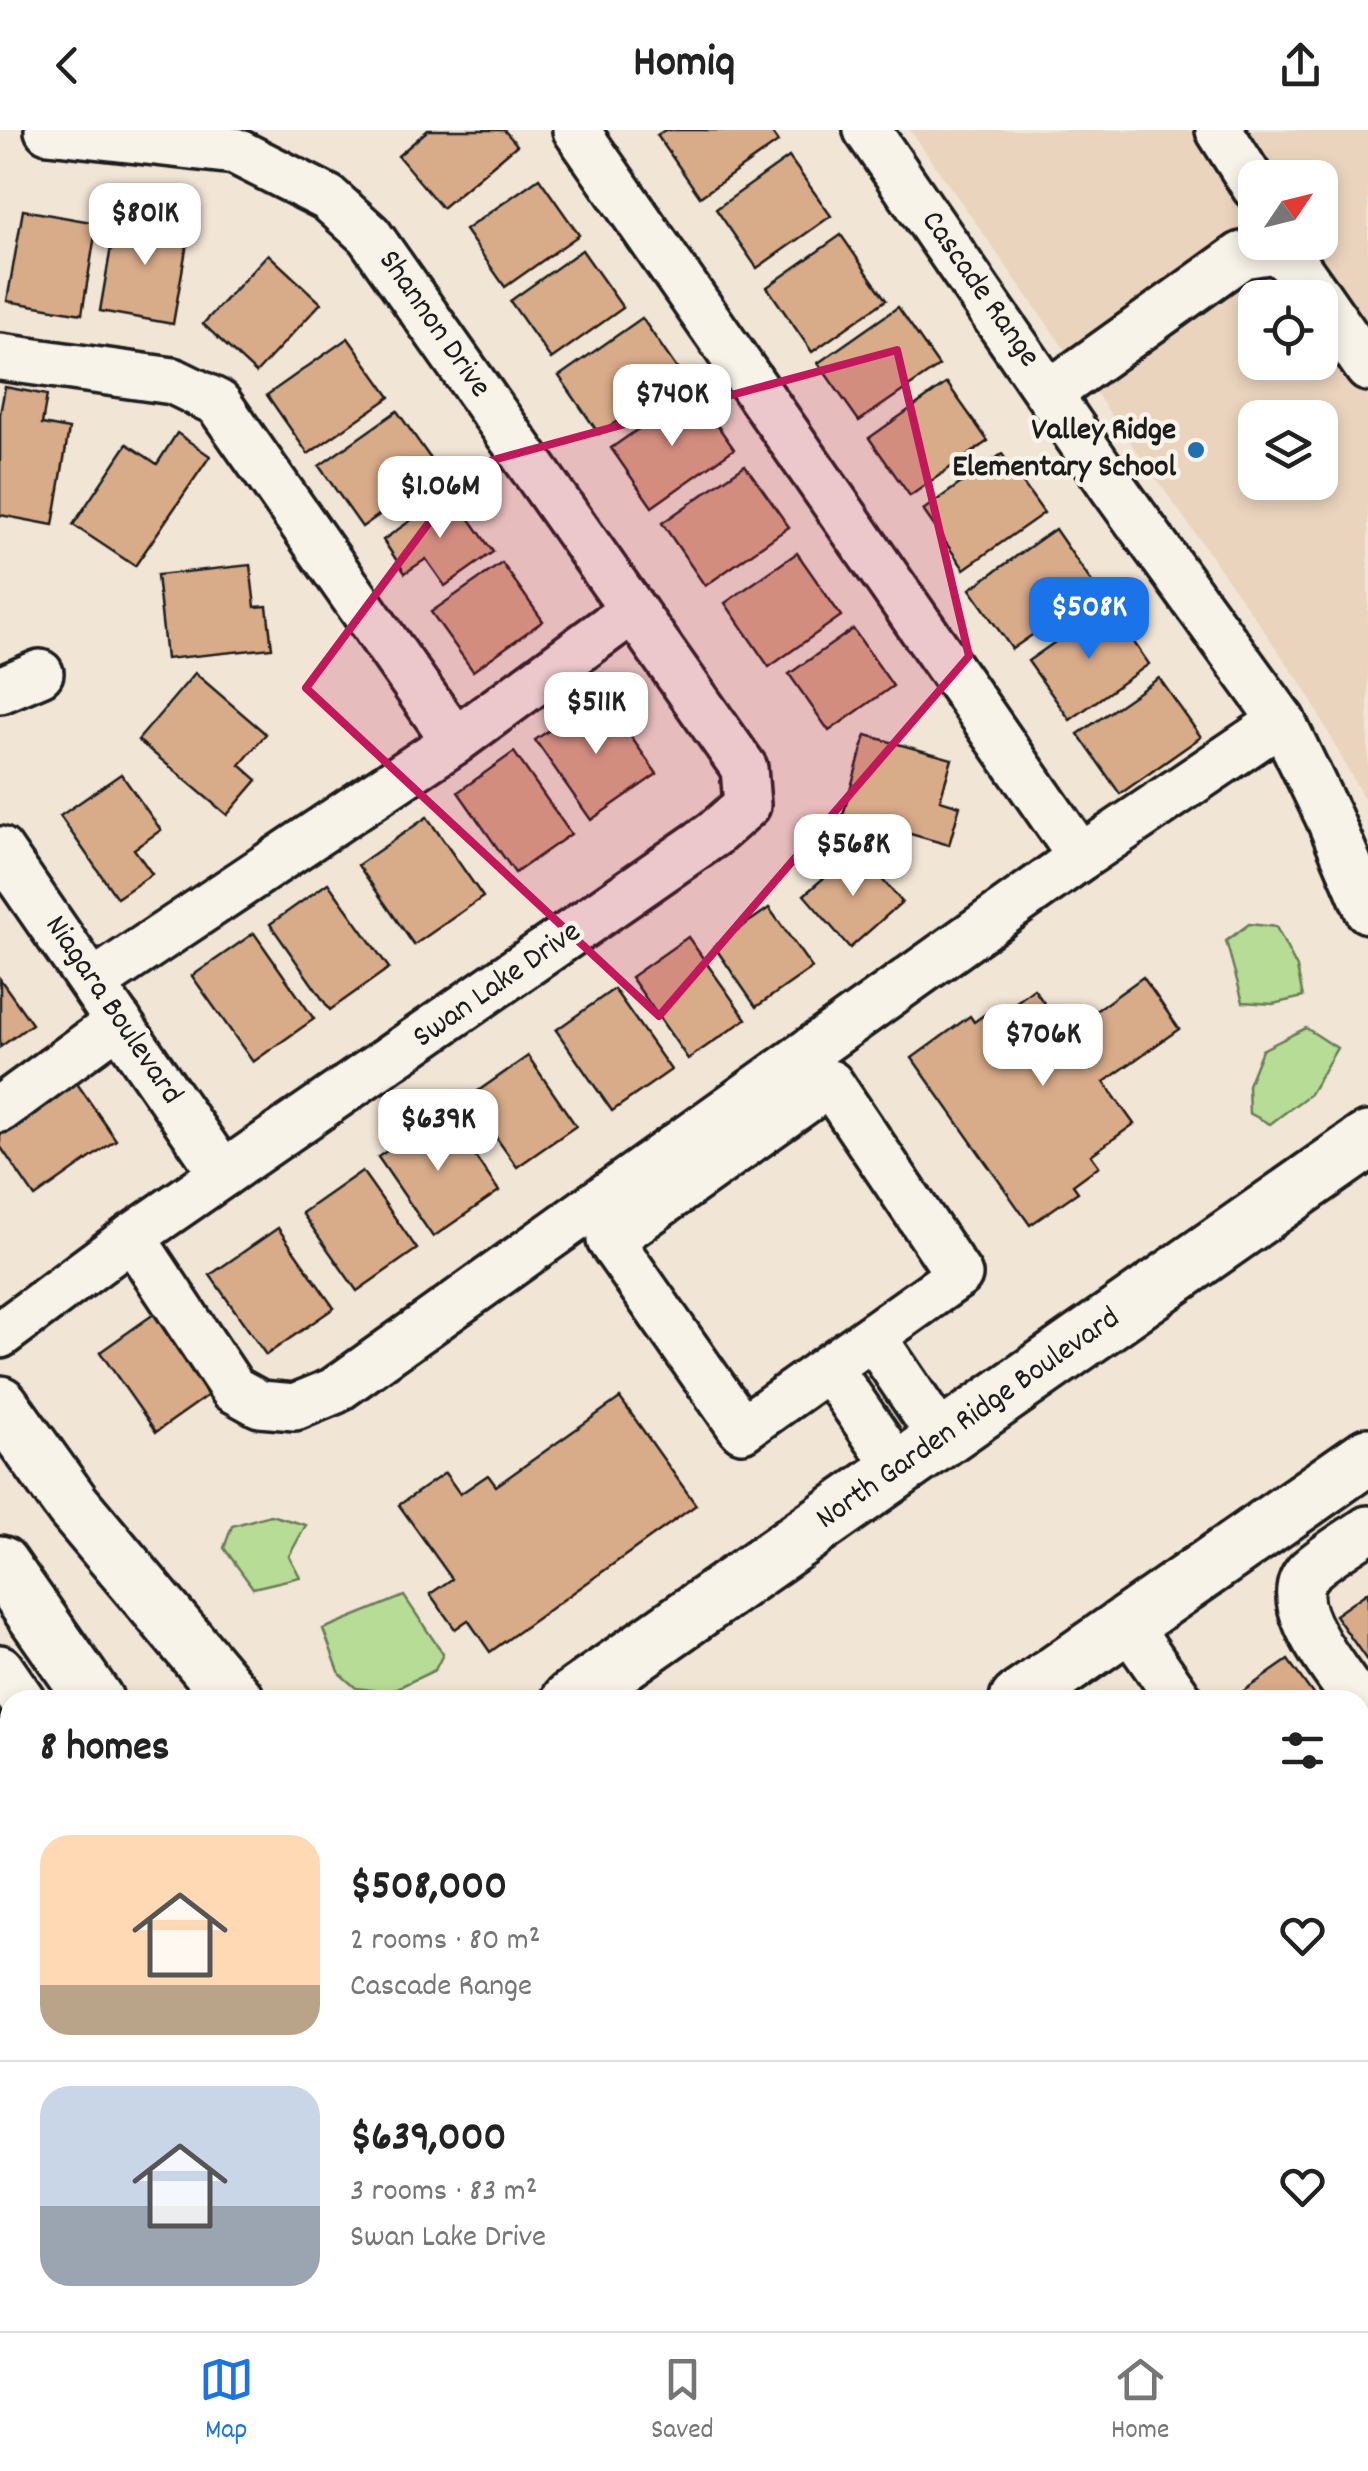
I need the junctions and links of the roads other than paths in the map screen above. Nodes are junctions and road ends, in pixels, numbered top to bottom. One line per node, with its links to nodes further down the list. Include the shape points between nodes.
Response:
1 (48, 130): 5 (street, Shannon Drive)
2 (576, 130): 19 (street)
3 (867, 130): 13 (street, Cascade Range)
4 (1220, 130): 6 (street)
5 (188, 138): 14 (street, Shannon Drive, via 235,151 328,198 369,235)
6 (1241, 160)
7 (1238, 258): 13 (street)
8 (1291, 260): 9 (street)
9 (1308, 280)
10 (1338, 324): 12 (street)
11 (0, 357): 16 (street, via 172,381 218,403)
12 (1368, 368)
13 (1051, 392): 15 (street, Cascade Range)
14 (633, 610): 16 (street); 17 (street, Shannon Drive, via 744,768)
15 (1282, 721): 19 (street); 20 (street, Cascade Range)
16 (455, 741): 21 (street)
17 (747, 805): 25 (street, Swan Lake Drive, via 576,932)
18 (0, 850): 21 (street, Niagara Boulevard)
19 (1080, 857): 26 (street, via 334,1391 296,1407 260,1404 233,1390)
20 (1363, 886)
21 (93, 983): 22 (street, Niagara Boulevard)
22 (120, 1022): 23 (street); 25 (street, Niagara Boulevard)
23 (0, 1109)
24 (1368, 1140): 31 (main road, North Garden Ridge Boulevard)
25 (223, 1174): 26 (street, Swan Lake Drive)
26 (132, 1237): 27 (street, Swan Lake Drive)
27 (0, 1335)
28 (872, 1337): 29 (street); 29 (street, via 959,1275 830,1083 610,1240 742,1429); 31 (street)
29 (830, 1368): 31 (street)
30 (0, 1404): 39 (main road, via 73,1506)
31 (920, 1454): 40 (main road, North Garden Ridge Boulevard)
32 (1368, 1456): 35 (main road)
33 (1368, 1529): 43 (street, via 1306,1573 1298,1602)
34 (0, 1564): 38 (main road)
35 (1127, 1624): 41 (main road); 42 (street)
36 (0, 1668): 37 (street)
37 (15, 1690)
38 (88, 1690)
39 (228, 1690)
40 (584, 1690)
41 (1032, 1690)
42 (1173, 1690)
43 (1349, 1690)

